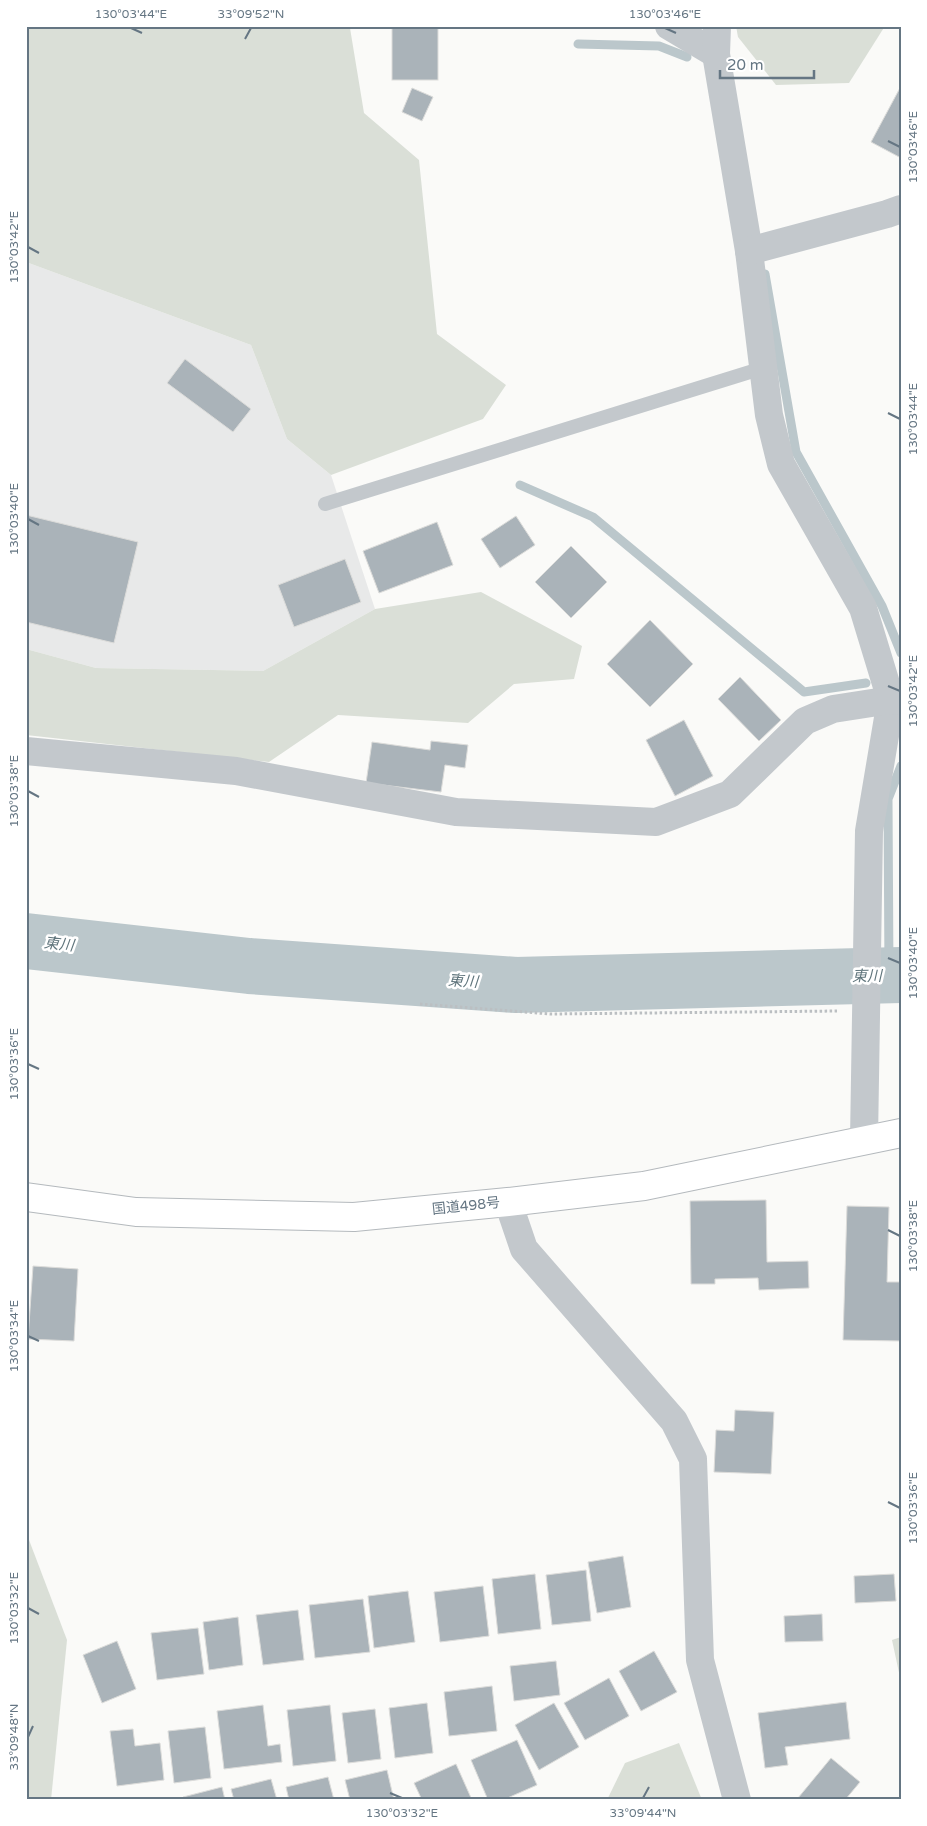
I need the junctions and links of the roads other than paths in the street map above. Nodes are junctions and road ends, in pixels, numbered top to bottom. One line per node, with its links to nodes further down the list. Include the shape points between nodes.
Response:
1 (669, 26): 3 (street)
2 (717, 26): 3 (street)
3 (716, 54): 5 (street)
4 (901, 209): 5 (street)
5 (749, 251): 6 (street)
6 (763, 368): 7 (lane); 8 (street, via 769,415 781,464 863,608)
7 (325, 504)
8 (896, 700): 9 (street, via 833,709 805,721 730,794 656,822 456,812 236,771); 11 (street, via 869,831)
9 (26, 751)
10 (901, 1133): 11 (highway, 国道498号)
11 (864, 1140): 13 (highway, 国道498号, via 644,1186)
12 (26, 1197): 13 (highway, 国道498号, via 136,1212 354,1217)
13 (508, 1202): 14 (street, via 524,1249 674,1421 693,1458 700,1660)
14 (737, 1800)

